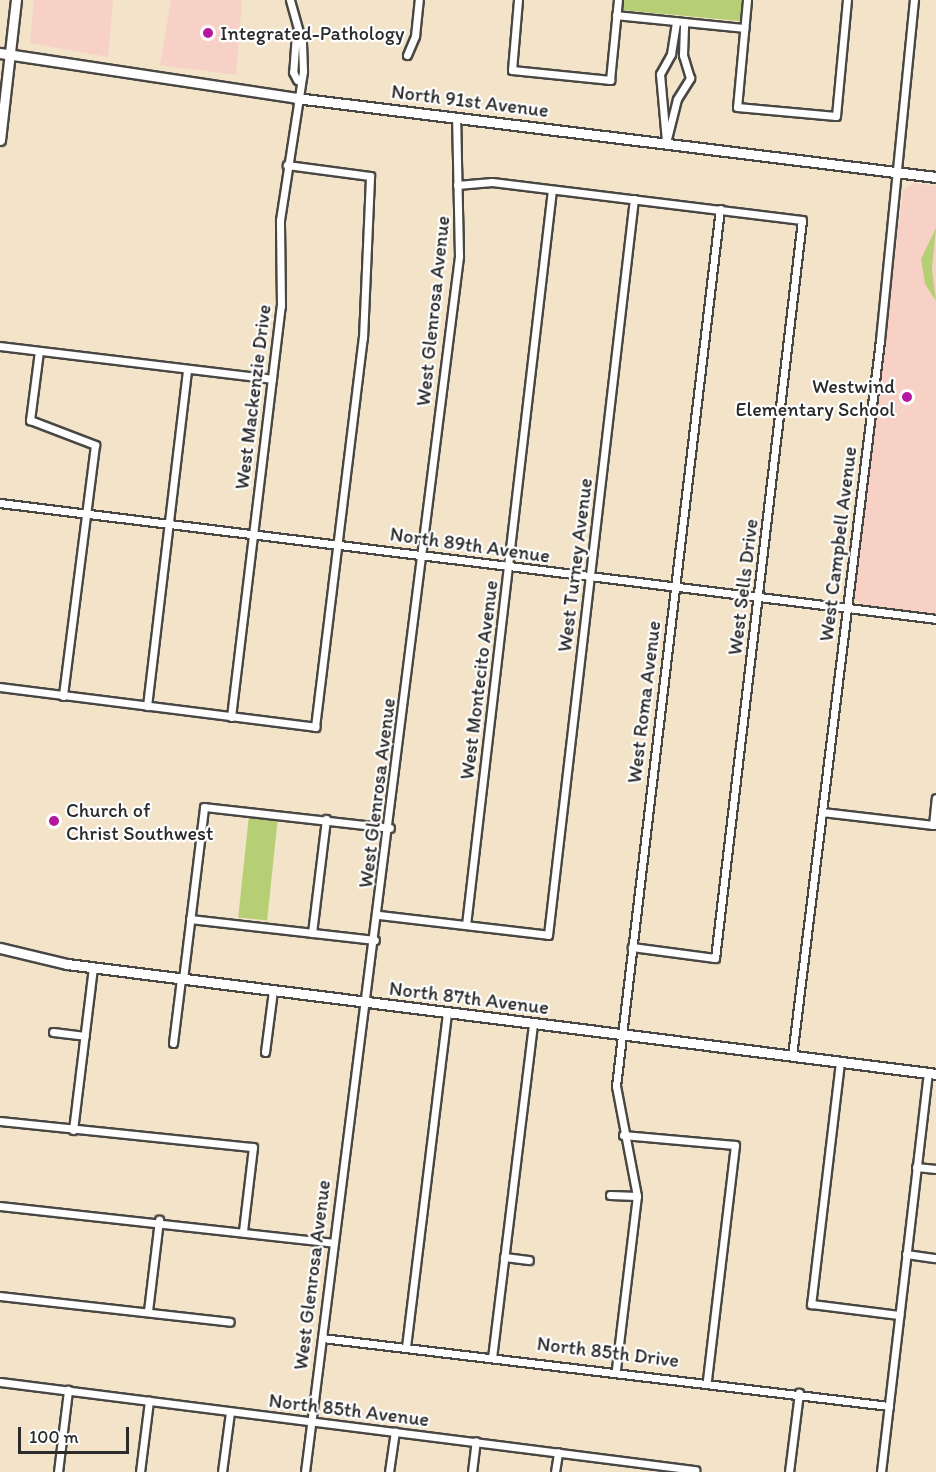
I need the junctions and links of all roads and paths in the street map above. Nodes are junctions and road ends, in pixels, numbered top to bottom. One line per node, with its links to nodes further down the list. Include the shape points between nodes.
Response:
1 (16, 0): 12 (main road)
2 (290, 0): 16 (street, West Mackenzie Drive, via 296,33)
3 (419, 0): 13 (street, via 415,36)
4 (518, 0): 9 (street, via 512,70 610,80)
5 (618, 0): 9 (street)
6 (747, 0): 11 (street)
7 (847, 0): 11 (street, via 836,116 737,107)
8 (914, 0): 21 (street, West Campbell Avenue)
9 (616, 15): 10 (street)
10 (680, 21): 11 (street); 14 (street); 15 (street)
11 (744, 28)
12 (5, 53): 16 (main road, North 91st Avenue); 18 (main road)
13 (406, 55)
14 (667, 61): 15 (street); 19 (street, via 660,74 667,103)
15 (685, 61): 19 (street, via 690,78 677,99)
16 (296, 98): 17 (main road, North 91st Avenue); 20 (street, West Mackenzie Drive)
17 (456, 117): 19 (main road, North 91st Avenue); 23 (street, West Glenrosa Avenue)
18 (0, 140)
19 (666, 143): 21 (main road, North 91st Avenue)
20 (287, 165): 30 (street, West Mackenzie Drive); 35 (street, via 370,176 363,338)
21 (899, 172): 22 (main road, North 91st Avenue); 41 (street, West Campbell Avenue)
22 (936, 177)
23 (458, 185): 24 (street, via 492,182); 36 (street, West Glenrosa Avenue, via 461,231)
24 (552, 190): 25 (street); 37 (street, West Montecito Avenue)
25 (634, 199): 26 (street); 38 (street, West Turney Avenue)
26 (720, 209): 39 (street, West Roma Avenue); 40 (street, West Sells Drive, via 802,220)
27 (0, 346): 28 (street)
28 (39, 351): 29 (street); 32 (street, via 30,420 94,445)
29 (187, 369): 30 (street); 33 (street)
30 (272, 379): 34 (street, West Mackenzie Drive)
31 (0, 503): 32 (street, North 89th Avenue)
32 (85, 513): 33 (street, North 89th Avenue); 44 (street)
33 (169, 524): 34 (street, North 89th Avenue); 45 (street)
34 (253, 533): 35 (street, North 89th Avenue); 46 (street, West Mackenzie Drive)
35 (338, 544): 36 (street, North 89th Avenue); 46 (street, via 315,727)
36 (422, 555): 37 (street, North 89th Avenue); 50 (street, West Glenrosa Avenue)
37 (509, 568): 38 (street, North 89th Avenue); 53 (street, West Montecito Avenue)
38 (590, 578): 39 (street, North 89th Avenue); 53 (street, West Turney Avenue, via 548,935)
39 (673, 588): 40 (street, North 89th Avenue); 56 (street, West Roma Avenue)
40 (758, 599): 41 (street, North 89th Avenue); 56 (street, West Sells Drive, via 715,958)
41 (847, 610): 42 (street, North 89th Avenue); 48 (street, West Campbell Avenue)
42 (936, 619)
43 (0, 687): 44 (street)
44 (63, 696): 45 (street)
45 (147, 706): 46 (street)
46 (231, 717)
47 (936, 798): 48 (street, via 933,825)
48 (822, 812): 69 (street, West Campbell Avenue)
49 (326, 819): 50 (street); 52 (street, via 204,807); 54 (street)
50 (390, 828): 51 (street, West Glenrosa Avenue)
51 (379, 915): 53 (street); 55 (street, West Glenrosa Avenue)
52 (189, 919): 54 (street); 59 (street)
53 (466, 925)
54 (312, 933): 55 (street)
55 (375, 939): 61 (street, West Glenrosa Avenue)
56 (632, 947): 65 (street, West Roma Avenue)
57 (0, 948): 58 (main road, North 87th Avenue)
58 (93, 967): 59 (main road, North 87th Avenue); 66 (street)
59 (182, 979): 60 (main road, North 87th Avenue); 67 (street)
60 (273, 990): 61 (main road, North 87th Avenue); 68 (street)
61 (362, 1002): 62 (main road, North 87th Avenue); 82 (street, West Glenrosa Avenue)
62 (447, 1014): 63 (main road, North 87th Avenue); 92 (street)
63 (533, 1024): 65 (main road, North 87th Avenue); 84 (street)
64 (53, 1032): 66 (street)
65 (621, 1034): 69 (main road, North 87th Avenue); 74 (street, West Roma Avenue, via 616,1086)
66 (85, 1036): 73 (street)
67 (173, 1042)
68 (265, 1052)
69 (792, 1056): 70 (main road, North 87th Avenue)
70 (840, 1062): 71 (main road, North 87th Avenue); 89 (street, via 811,1304)
71 (932, 1074): 75 (street)
72 (0, 1122): 73 (street)
73 (73, 1130): 81 (street, via 253,1147)
74 (623, 1135): 78 (street, West Roma Avenue); 95 (street, via 735,1145)
75 (916, 1167): 76 (street); 83 (street)
76 (936, 1169)
77 (610, 1195): 78 (street)
78 (637, 1196): 94 (street, West Roma Avenue)
79 (0, 1206): 80 (street)
80 (159, 1220): 81 (street); 88 (street)
81 (243, 1231): 82 (street)
82 (333, 1243): 91 (street, West Glenrosa Avenue)
83 (906, 1254): 85 (street); 89 (street)
84 (504, 1257): 86 (street); 93 (street)
85 (936, 1258)
86 (529, 1260)
87 (0, 1296): 88 (street)
88 (148, 1311): 90 (street)
89 (899, 1315): 100 (street)
90 (230, 1322)
91 (322, 1338): 92 (street, North 85th Drive); 102 (street, West Glenrosa Avenue)
92 (406, 1347): 93 (street, North 85th Drive)
93 (492, 1358): 94 (street, North 85th Drive)
94 (616, 1369): 95 (street, North 85th Drive)
95 (707, 1381): 98 (street, North 85th Drive)
96 (0, 1382): 97 (street, North 85th Avenue)
97 (68, 1390): 99 (street, North 85th Avenue); 108 (street)
98 (799, 1393): 100 (street, North 85th Drive); 116 (street)
99 (149, 1401): 101 (street, North 85th Avenue); 109 (street)
100 (889, 1406): 117 (street)
101 (230, 1412): 102 (street, North 85th Avenue); 110 (street)
102 (311, 1422): 103 (street, North 85th Avenue); 111 (street, West Glenrosa Avenue)
103 (394, 1431): 104 (street, North 85th Avenue); 112 (street)
104 (476, 1441): 105 (street, North 85th Avenue); 113 (street)
105 (558, 1452): 106 (street, North 85th Avenue); 114 (street)
106 (644, 1464): 107 (street, North 85th Avenue); 115 (street)
107 (695, 1470)
108 (58, 1472)
109 (140, 1472)
110 (222, 1472)
111 (304, 1472)
112 (389, 1472)
113 (472, 1472)
114 (555, 1472)
115 (643, 1472)
116 (789, 1472)
117 (881, 1472)

